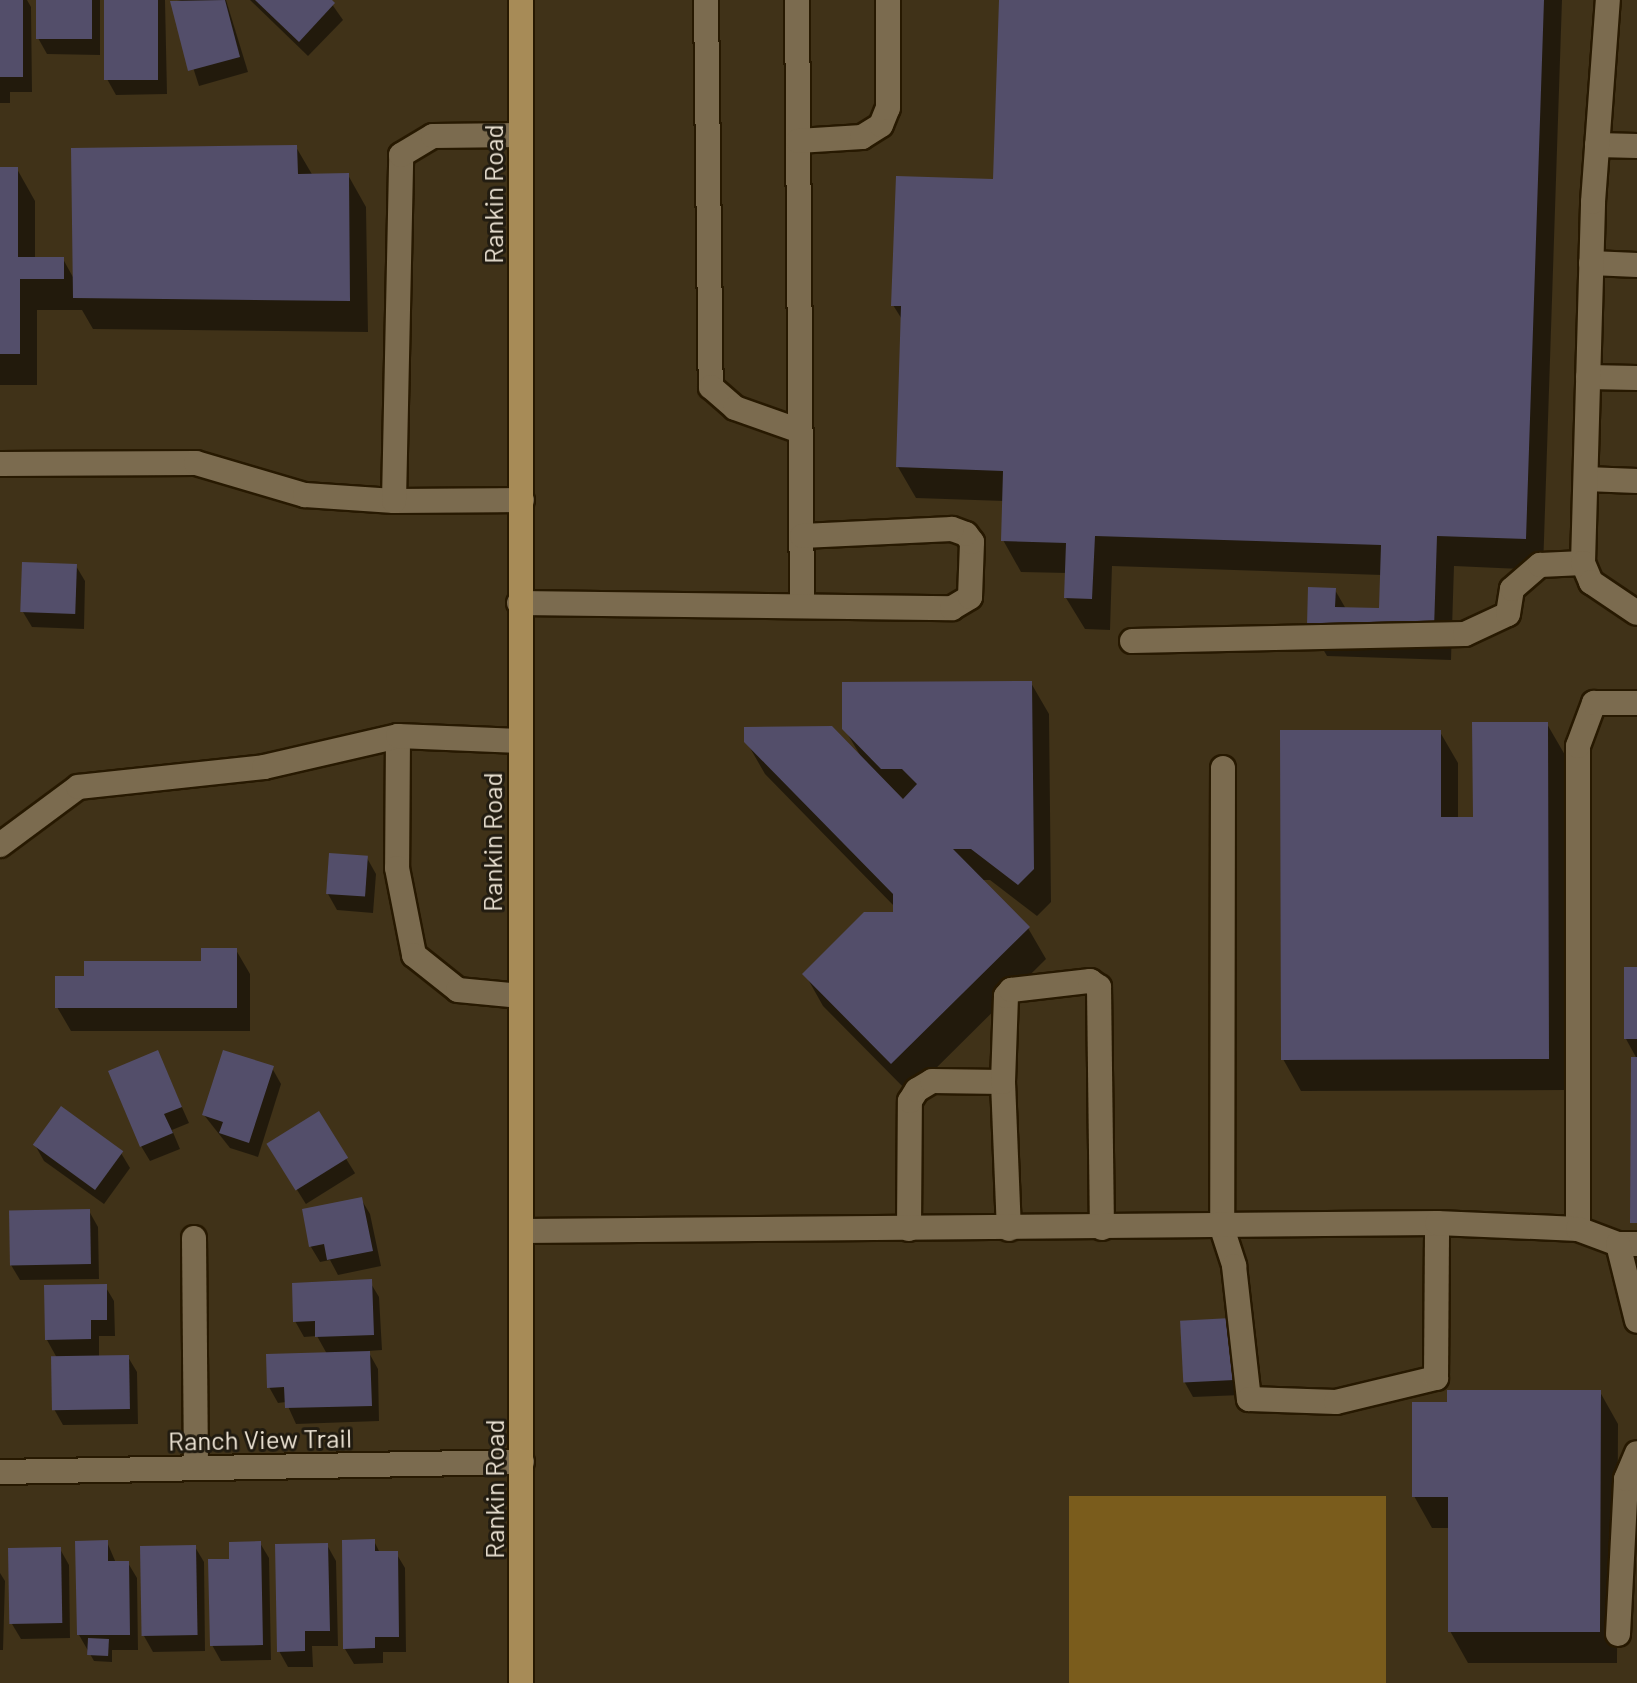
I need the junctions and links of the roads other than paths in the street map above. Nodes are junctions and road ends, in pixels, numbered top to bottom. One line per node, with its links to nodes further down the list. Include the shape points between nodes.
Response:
1 (521, 0): 6 (main road, Rankin Road)
2 (706, 0): 14 (street, via 711,387 735,408)
3 (797, 0): 7 (street)
4 (888, 0): 7 (street, via 888,108 881,125 862,137)
5 (1608, 0): 8 (street)
6 (521, 135): 18 (main road, Rankin Road); 19 (street, via 433,136 401,155)
7 (798, 141): 14 (street)
8 (1597, 145): 9 (street); 10 (street)
9 (1637, 146)
10 (1591, 263): 11 (street); 12 (street)
11 (1637, 265)
12 (1588, 377): 13 (street); 16 (street)
13 (1637, 378)
14 (800, 431): 20 (street)
15 (0, 464): 19 (street, via 196,463 305,495)
16 (1586, 479): 17 (street); 21 (street)
17 (1637, 481)
18 (522, 500): 19 (street); 22 (main road, Rankin Road)
19 (394, 501)
20 (802, 536): 23 (street); 23 (street, via 952,529 972,542 970,597 963,605)
21 (1583, 563): 24 (street, via 1591,582); 25 (street, via 1540,565 1523,575 1512,589 1508,614 1465,634)
22 (519, 603): 23 (street); 28 (main road, Rankin Road)
23 (802, 605)
24 (1637, 613)
25 (1132, 641)
26 (1637, 703): 38 (street, via 1594,703 1578,746)
27 (398, 736): 28 (street); 30 (street, via 264,767 78,787); 31 (street, via 397,868 414,955 458,990)
28 (520, 741): 31 (main road, Rankin Road)
29 (1223, 768): 35 (street)
30 (0, 845)
31 (521, 996): 39 (main road, Rankin Road)
32 (1003, 1082): 34 (street, via 1006,996 1011,990 1090,981 1099,987); 36 (street, via 932,1081 917,1090 910,1101); 37 (street)
33 (1437, 1223): 35 (street); 35 (street, via 1436,1378 1336,1402 1249,1399 1234,1266); 38 (street)
34 (1102, 1228): 35 (street); 37 (street)
35 (1222, 1228)
36 (909, 1229): 37 (street); 39 (street)
37 (1009, 1229)
38 (1578, 1229): 41 (street)
39 (522, 1231): 44 (main road, Rankin Road)
40 (194, 1238): 45 (street)
41 (1628, 1244): 42 (street)
42 (1637, 1321)
43 (1637, 1453): 47 (street, via 1626,1479)
44 (522, 1462): 45 (street, Ranch View Trail); 48 (main road, Rankin Road)
45 (196, 1468): 46 (street, Ranch View Trail)
46 (0, 1472)
47 (1618, 1634)
48 (521, 1683)

